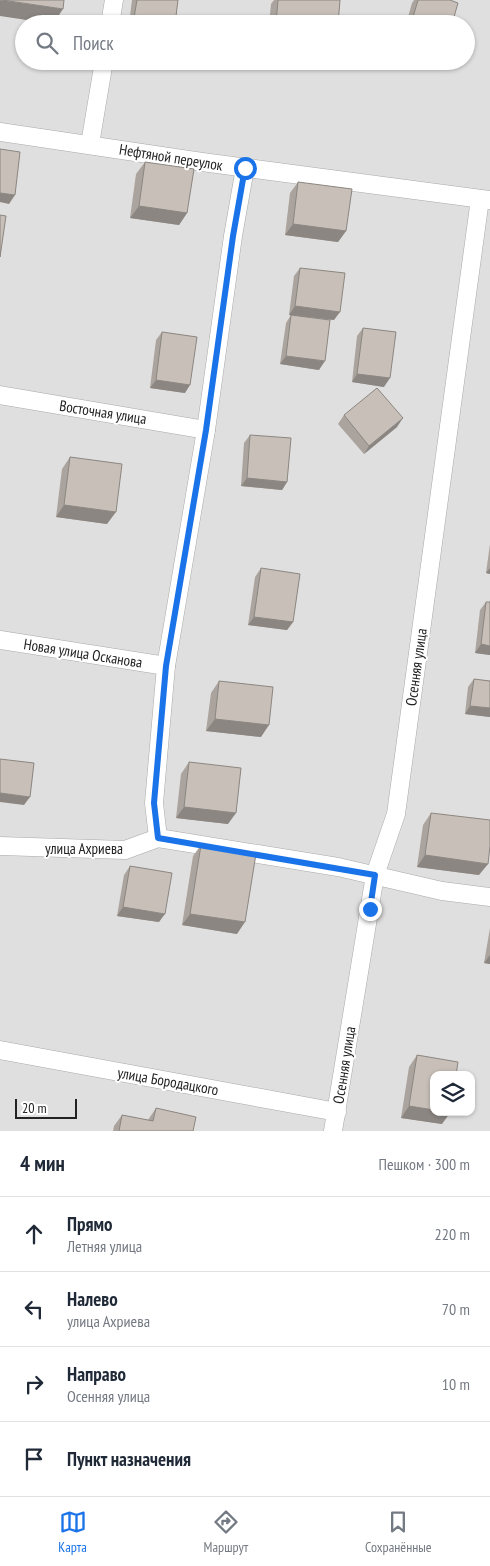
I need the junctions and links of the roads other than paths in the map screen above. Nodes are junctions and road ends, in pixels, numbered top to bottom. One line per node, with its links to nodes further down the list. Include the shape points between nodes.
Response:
1 (114, 0): 2 (street)
2 (112, 15)
3 (102, 70): 5 (street)
4 (0, 132): 5 (street, Нефтяной переулок)
5 (90, 144): 6 (street, Нефтяной переулок)
6 (245, 168): 7 (street, Нефтяной переулок); 9 (street)
7 (485, 200): 14 (street, Осенняя улица, via 396,814)
8 (0, 395): 9 (street, Восточная улица)
9 (206, 430): 11 (street)
10 (0, 640): 11 (street, Новая улица Осканова)
11 (166, 666): 12 (street, via 154,803)
12 (158, 838): 13 (street, улица Ахриева, via 125,850); 14 (street, улица Ахриева)
13 (0, 846)
14 (375, 875): 15 (street, улица Ахриева, via 442,892); 17 (street, Осенняя улица)
15 (490, 897)
16 (0, 1050): 17 (street, улица Бородацкого)
17 (337, 1112): 18 (street, Осенняя улица)
18 (333, 1131)

